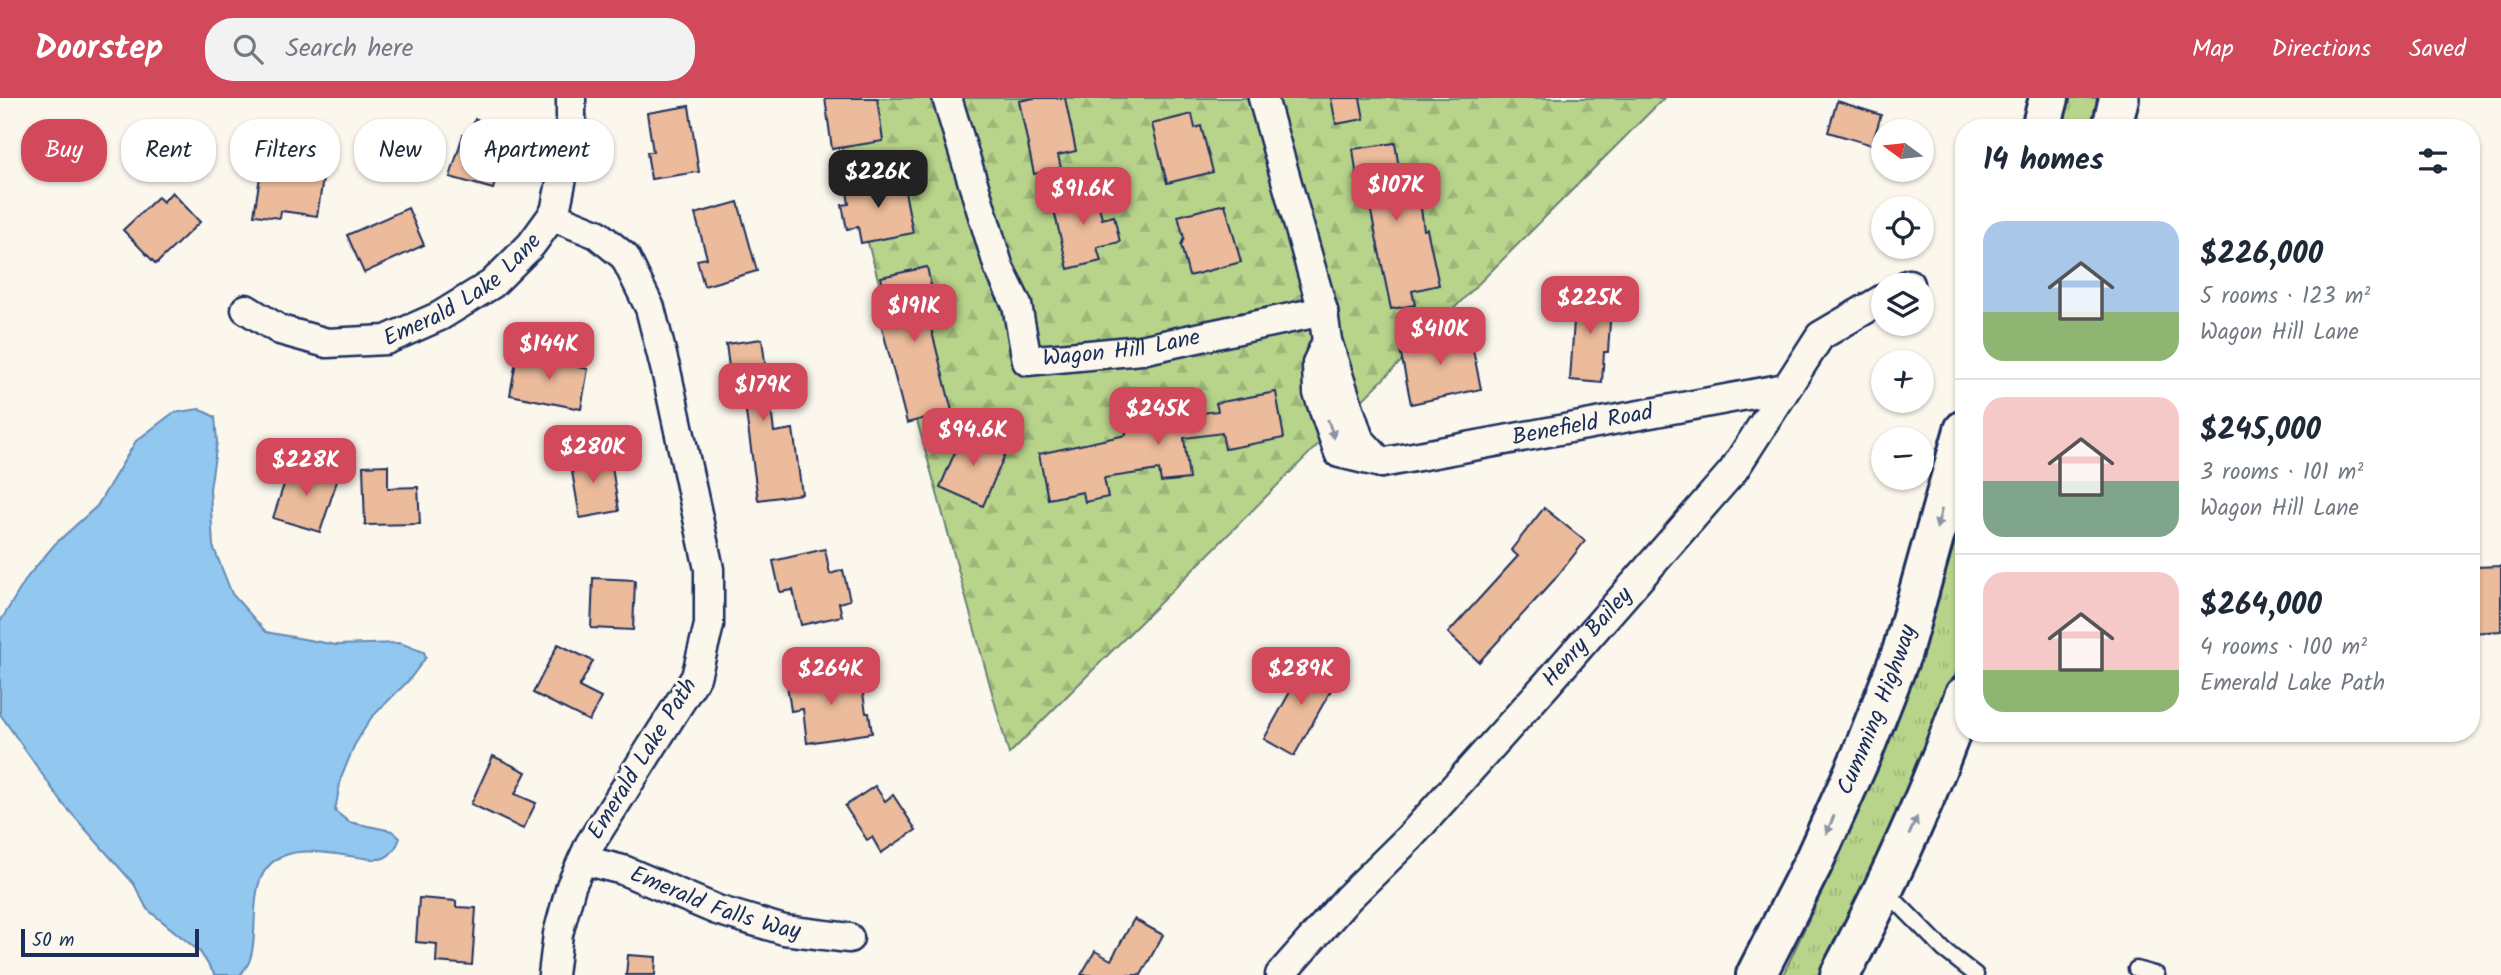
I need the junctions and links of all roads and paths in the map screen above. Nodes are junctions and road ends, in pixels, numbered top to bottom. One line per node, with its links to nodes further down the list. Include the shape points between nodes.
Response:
1 (571, 98): 8 (street, Emerald Lake Lane, via 571,134)
2 (947, 98): 11 (street, Wagon Hill Lane, via 999,268 1017,305 1027,361 1141,350)
3 (1263, 98): 11 (street)
4 (2049, 98): 6 (highway)
5 (2119, 98): 7 (highway)
6 (2043, 119)
7 (2114, 119)
8 (552, 216): 10 (street, Emerald Lake Lane, via 492,284 440,316 386,340 327,343 280,330); 15 (street, Emerald Lake Path, via 597,234 625,257 650,308 709,569 709,625 695,677)
9 (1871, 306): 12 (street, Henry Bailey, via 1820,336)
10 (246, 309)
11 (1322, 311): 12 (street, Benefield Road, via 1331,391 1359,439 1381,463)
12 (1785, 388): 20 (street, Henry Bailey, via 1733,471 1427,817)
13 (1955, 462): 21 (highway, Cumming Highway, one-way to 21, via 1902,652 1814,863)
14 (1955, 722): 16 (highway, one-way to 14)
15 (583, 860): 17 (street, Emerald Falls Way, via 623,870 717,910 784,930); 19 (street, Emerald Lake Path, via 570,886)
16 (1885, 890): 22 (highway); 23 (lane, via 1944,950)
17 (849, 938)
18 (2136, 969): 24 (lane)
19 (553, 975)
20 (1280, 975)
21 (1756, 975)
22 (1840, 975)
23 (1976, 975)
24 (2157, 975)

